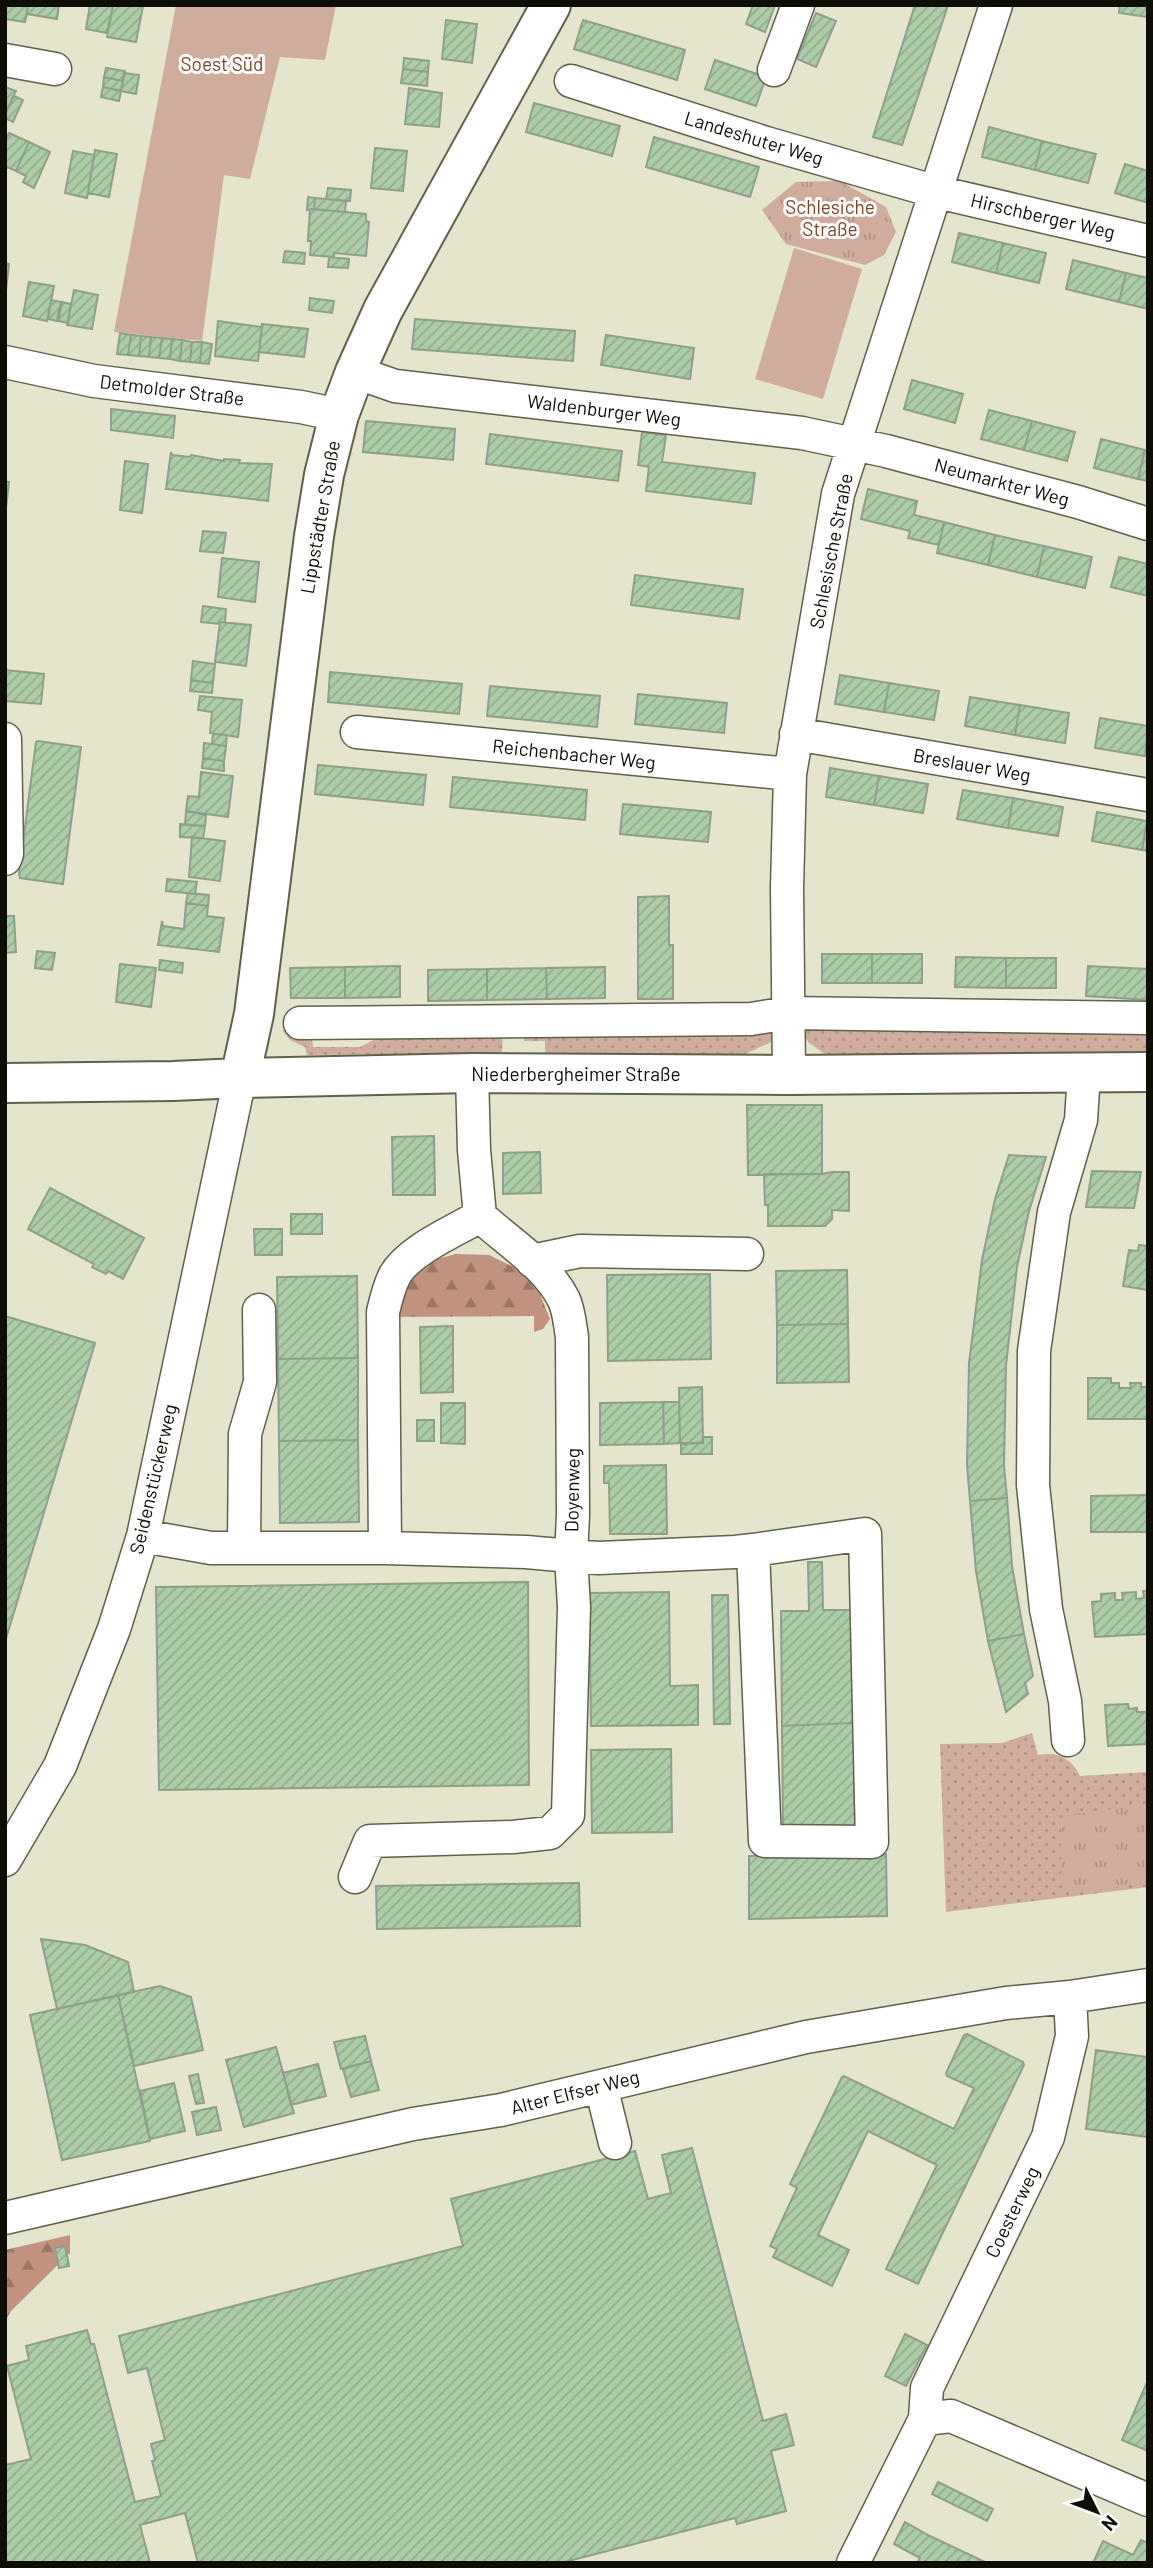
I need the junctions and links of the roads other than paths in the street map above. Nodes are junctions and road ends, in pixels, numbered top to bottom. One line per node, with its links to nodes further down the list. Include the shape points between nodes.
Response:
1 (551, 5): 11 (main road, Lippstädter Straße, via 383,310)
2 (798, 5): 6 (street)
3 (996, 5): 8 (street, Schlesische Straße)
4 (5, 60): 5 (street)
5 (55, 69)
6 (774, 70)
7 (571, 81): 8 (street, Landeshuter Weg, via 765,144)
8 (937, 192): 9 (street, Hirschberger Weg); 13 (street, Schlesische Straße)
9 (1148, 242)
10 (5, 362): 12 (street, Detmolder Straße, via 94,381)
11 (355, 372): 12 (main road, Lippstädter Straße); 13 (street, Waldenburger Weg, via 395,386 802,433)
12 (339, 415): 28 (main road, Lippstädter Straße, via 314,536 254,1014)
13 (855, 444): 14 (street, Neumarkter Weg); 16 (street, Schlesische Straße, via 838,494)
14 (1148, 524)
15 (357, 732): 18 (street, Reichenbacher Weg)
16 (796, 734): 18 (street, Schlesische Straße); 19 (street, Breslauer Weg)
17 (5, 739): 20 (street)
18 (790, 774): 21 (street, Schlesische Straße)
19 (1148, 795)
20 (5, 859)
21 (788, 1013): 22 (street); 23 (street, via 751,1019); 27 (street, Schlesische Straße)
22 (1148, 1018)
23 (300, 1023)
24 (1148, 1072): 26 (main road, Niederbergheimer Straße)
25 (472, 1073): 27 (main road, Niederbergheimer Straße); 28 (main road, Niederbergheimer Straße); 30 (street)
26 (1084, 1074): 27 (main road, Niederbergheimer Straße); 39 (street, via 1081,1120 1054,1212 1034,1351 1033,1485 1046,1609 1065,1701)
27 (789, 1075)
28 (240, 1078): 29 (main road, Niederbergheimer Straße); 34 (street, Seidenstückerweg)
29 (5, 1083)
30 (480, 1216): 32 (street, Doyenweg); 36 (street, via 405,1262 387,1294 383,1312)
31 (747, 1254): 32 (street, via 580,1251)
32 (532, 1261): 38 (street, Doyenweg, via 566,1303 572,1337)
33 (259, 1310): 35 (street, via 260,1382 245,1434)
34 (143, 1536): 35 (street, Doyenweg, via 211,1548); 40 (street, Seidenstückerweg, via 114,1629 60,1766)
35 (244, 1548): 36 (street, Doyenweg)
36 (385, 1548): 38 (street, Doyenweg)
37 (753, 1550): 37 (street, via 765,1840 872,1842 865,1534); 38 (street)
38 (570, 1556): 41 (street, via 574,1607 568,1815 550,1833 370,1841)
39 (1068, 1740)
40 (5, 1860)
41 (355, 1877)
42 (1148, 1985): 43 (street, Alter Elfser Weg)
43 (1070, 1997): 44 (street, Alter Elfser Weg, via 1006,2003 806,2037); 47 (street, Coesterweg, via 1072,2036 1048,2137 927,2388)
44 (601, 2085): 45 (street); 46 (street, Alter Elfser Weg)
45 (615, 2143)
46 (5, 2218)
47 (925, 2419): 48 (street, via 951,2416); 49 (street, Coesterweg)
48 (1148, 2500)
49 (853, 2563)

